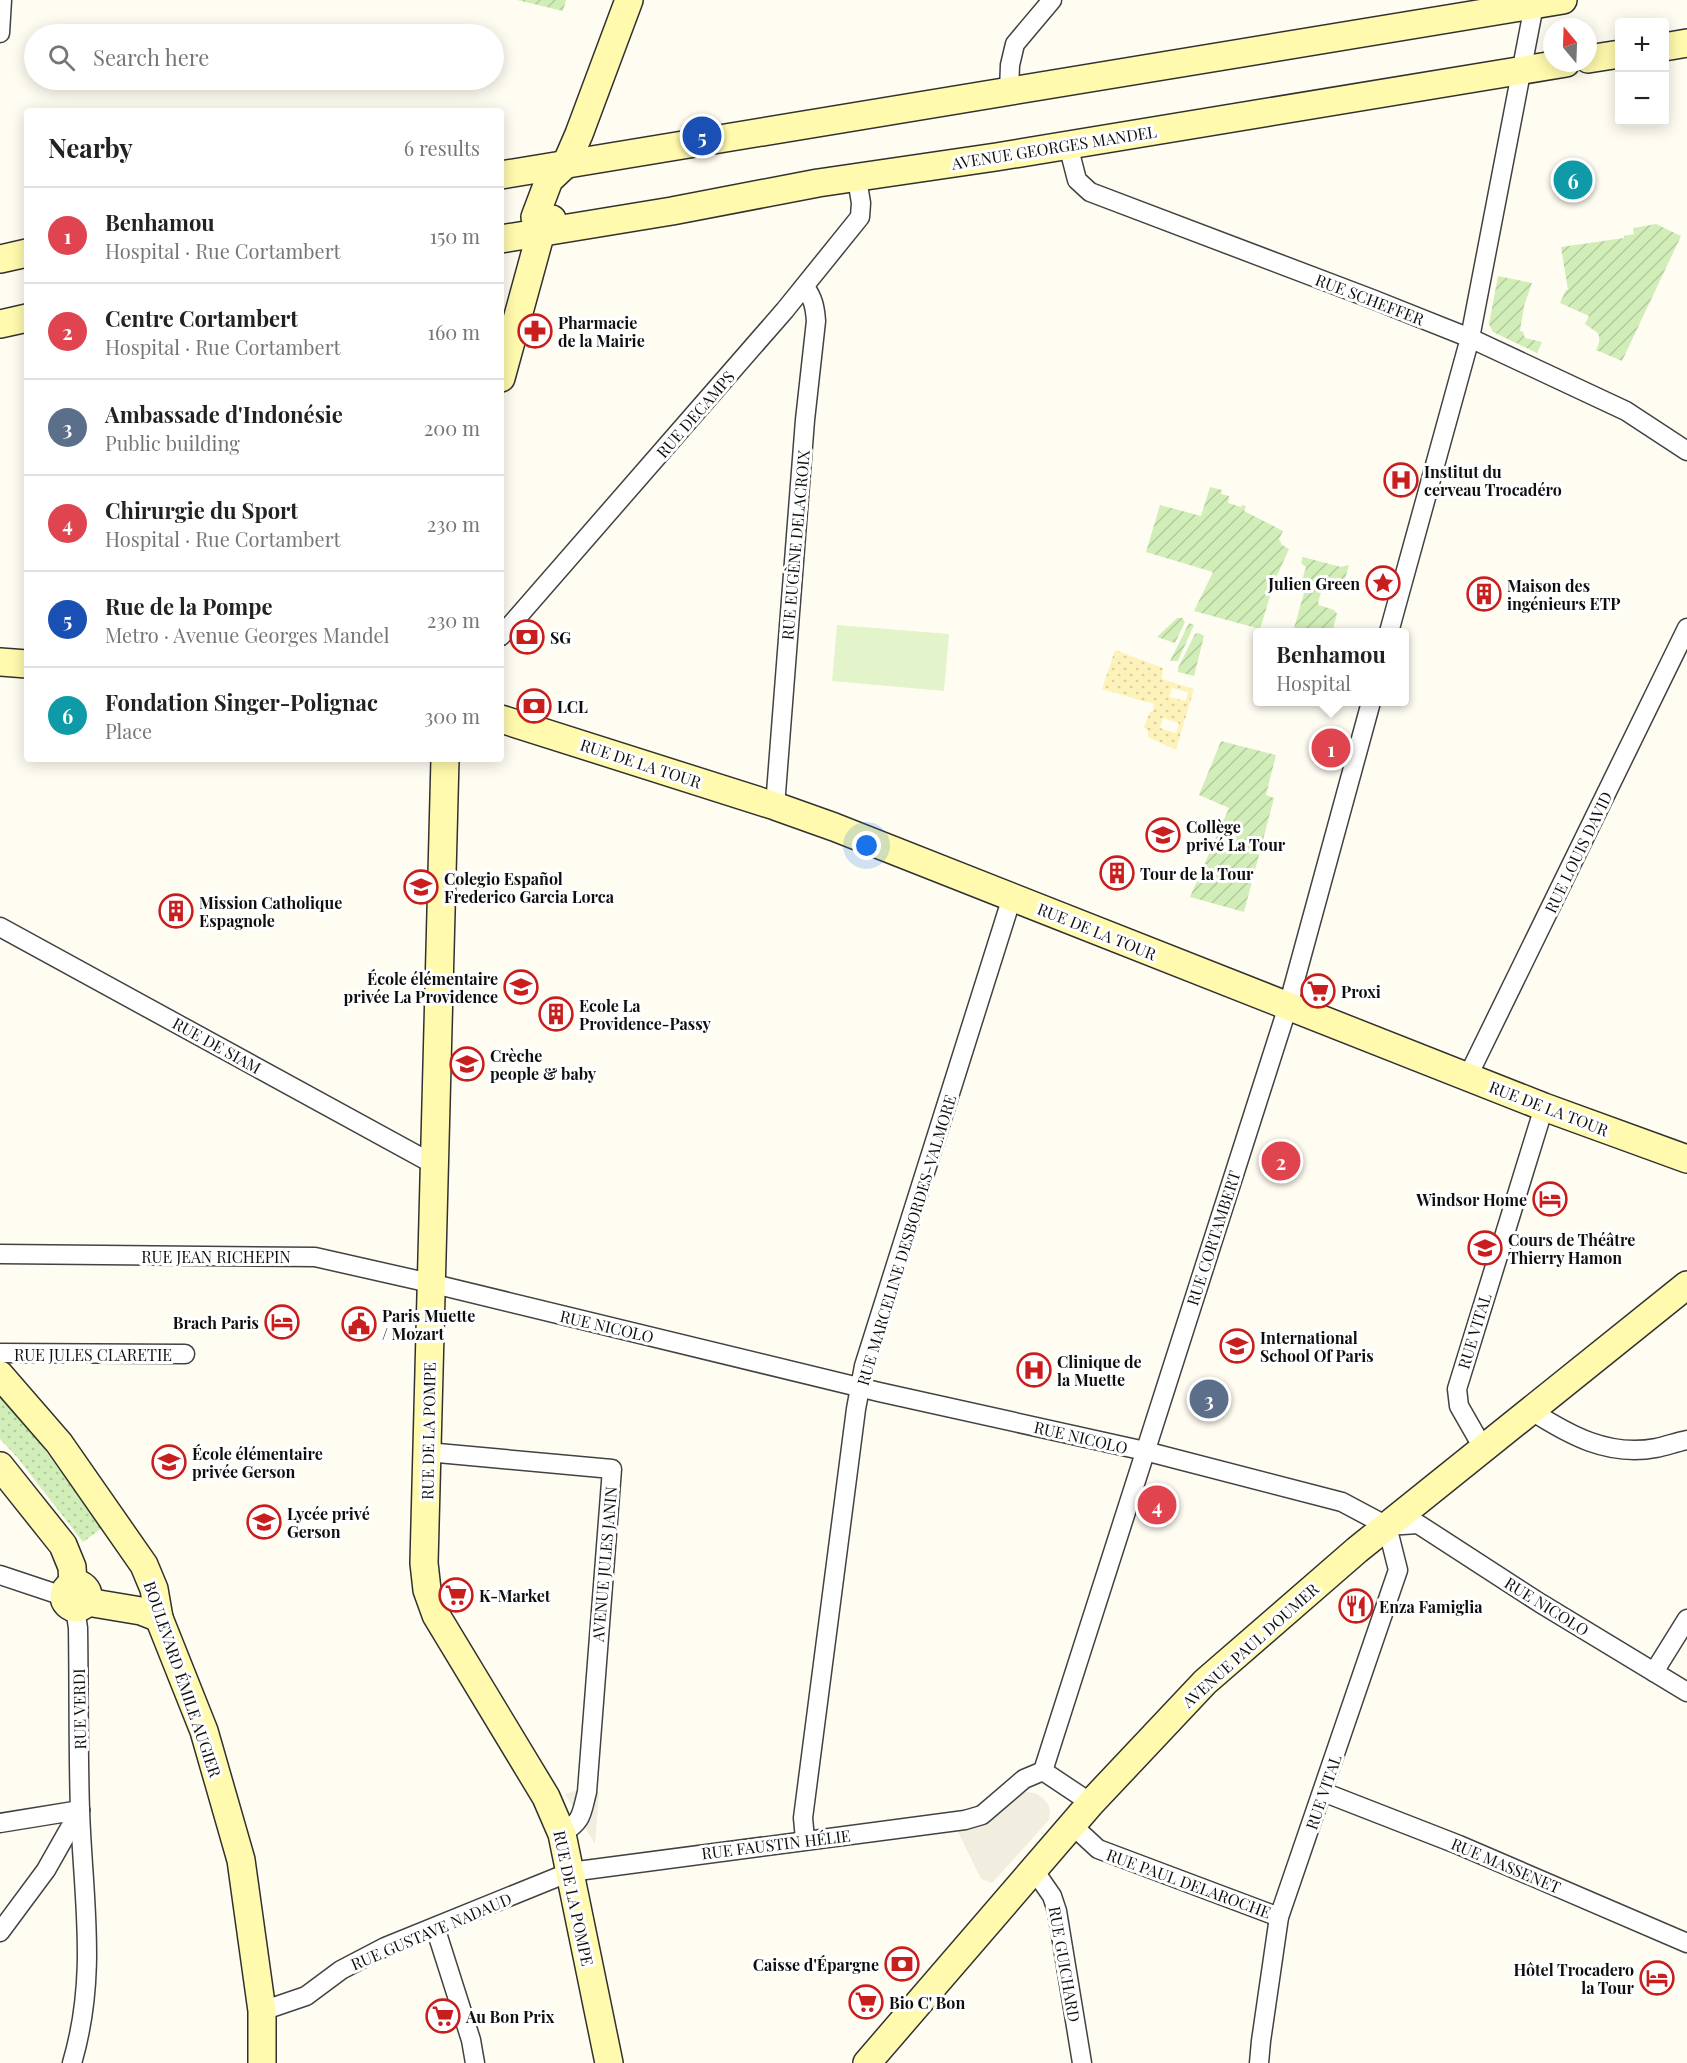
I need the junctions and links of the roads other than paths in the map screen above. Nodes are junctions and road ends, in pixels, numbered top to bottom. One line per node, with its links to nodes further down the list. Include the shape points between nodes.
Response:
1 (2, 0): 6 (street)
2 (629, 0): 15 (street)
3 (1052, 0): 13 (street, via 1015,44)
4 (1563, 0): 5 (street)
5 (1534, 2): 12 (street); 13 (street)
6 (0, 33)
7 (1687, 43): 8 (street)
8 (1669, 45)
9 (1615, 55): 10 (street)
10 (1597, 58)
11 (1543, 66): 12 (street, AVENUE GEORGES MANDEL)
12 (1520, 70): 14 (street, AVENUE GEORGES MANDEL); 25 (street)
13 (1009, 91): 15 (street)
14 (1068, 146): 17 (street, AVENUE GEORGES MANDEL); 25 (street, RUE SCHEFFER, via 1077,180 1090,192)
15 (566, 164): 16 (street); 18 (street, via 549,180 535,217)
16 (504, 174)
17 (856, 178): 18 (street, AVENUE GEORGES MANDEL); 22 (street, RUE DECAMPS, via 860,217)
18 (541, 232): 19 (street, AVENUE GEORGES MANDEL); 26 (street)
19 (504, 238)
20 (24, 254): 21 (street)
21 (0, 259)
22 (805, 287): 30 (street, RUE DECAMPS); 36 (street, RUE EUGÈNE DELACROIX, via 815,305 816,321)
23 (24, 319): 24 (street)
24 (0, 324)
25 (1470, 338): 27 (street, RUE SCHEFFER, via 1626,411); 28 (street)
26 (504, 367)
27 (1687, 451)
28 (1390, 628)
29 (1687, 628): 40 (street, RUE LOUIS DAVID)
30 (504, 633)
31 (0, 662): 32 (street)
32 (24, 664)
33 (1370, 706): 39 (street, RUE CORTAMBERT)
34 (504, 720): 36 (street, RUE DE LA TOUR)
35 (445, 762): 43 (street, RUE DE LA POMPE)
36 (775, 806): 37 (street, RUE DE LA TOUR)
37 (1012, 897): 39 (street, RUE DE LA TOUR); 50 (street, RUE MARCELINE DESBORDES-VALMORE)
38 (0, 927): 43 (street, RUE DE SIAM)
39 (1288, 1006): 40 (street, RUE DE LA TOUR); 54 (street, RUE CORTAMBERT)
40 (1468, 1076): 41 (street, RUE DE LA TOUR)
41 (1544, 1107): 42 (street, RUE DE LA TOUR); 53 (street, RUE VITAL, via 1456,1389 1459,1406)
42 (1687, 1159)
43 (435, 1165): 45 (street, RUE DE LA POMPE)
44 (0, 1254): 45 (street, RUE JEAN RICHEPIN, via 315,1257)
45 (430, 1283): 50 (street, RUE NICOLO); 55 (street, RUE DE LA POMPE)
46 (1687, 1285): 51 (street, AVENUE PAUL DOUMER)
47 (0, 1353): 48 (street, RUE JULES CLARETIE)
48 (185, 1354)
49 (0, 1375): 60 (street, BOULEVARD ÉMILE AUGIER, via 59,1443 144,1565)
50 (860, 1387): 54 (street, RUE NICOLO); 71 (street, RUE MARCELINE DESBORDES-VALMORE, via 803,1818)
51 (1530, 1410): 52 (street, via 1596,1446 1624,1450); 53 (street, AVENUE PAUL DOUMER)
52 (1687, 1440)
53 (1483, 1448): 57 (street, AVENUE PAUL DOUMER)
54 (1145, 1451): 57 (street, RUE NICOLO, via 1342,1502); 64 (street, RUE CORTAMBERT)
55 (427, 1452): 70 (street, RUE DE LA POMPE, via 427,1590 436,1615 546,1797); 70 (street, AVENUE JULES JANIN, via 612,1469 587,1792 580,1819)
56 (0, 1466): 59 (street, via 63,1545 72,1567)
57 (1387, 1526): 62 (street, RUE NICOLO, via 1418,1524); 65 (street, RUE VITAL, via 1398,1570); 66 (street, AVENUE PAUL DOUMER, via 1205,1682)
58 (0, 1575): 59 (street)
59 (75, 1598): 60 (street); 67 (street, RUE VERDI)
60 (159, 1618): 78 (street, BOULEVARD ÉMILE AUGIER, via 204,1731 241,1860)
61 (1687, 1619): 62 (street)
62 (1654, 1672): 63 (street, RUE NICOLO)
63 (1687, 1692)
64 (1043, 1771): 66 (street); 71 (street, RUE FAUSTIN HÉLIE, via 1024,1779 981,1815 965,1820)
65 (1323, 1791): 74 (street, RUE VITAL); 77 (street, RUE MASSENET)
66 (1091, 1803): 69 (street, AVENUE PAUL DOUMER)
67 (80, 1810): 68 (street); 76 (street, via 46,1870); 79 (street, RUE VERDI, via 87,1898 87,1980)
68 (0, 1823)
69 (1072, 1825): 72 (street, AVENUE PAUL DOUMER); 74 (street, RUE PAUL DELAROCHE, via 1098,1849)
70 (562, 1834): 73 (street, RUE DE LA POMPE)
71 (805, 1839): 73 (street, RUE FAUSTIN HÉLIE)
72 (1034, 1870): 83 (street, AVENUE PAUL DOUMER); 84 (street, RUE GUICHARD, via 1057,1911)
73 (570, 1872): 75 (street, RUE GUSTAVE NADAUD); 82 (street, RUE DE LA POMPE)
74 (1279, 1917): 85 (street, RUE VITAL)
75 (435, 1927): 78 (street, RUE GUSTAVE NADAUD, via 341,1970 306,1995); 81 (street)
76 (0, 1932)
77 (1687, 1943)
78 (262, 2011): 80 (street, BOULEVARD ÉMILE AUGIER)
79 (72, 2063)
80 (261, 2063)
81 (475, 2063)
82 (609, 2063)
83 (867, 2063)
84 (1082, 2063)
85 (1259, 2063)

